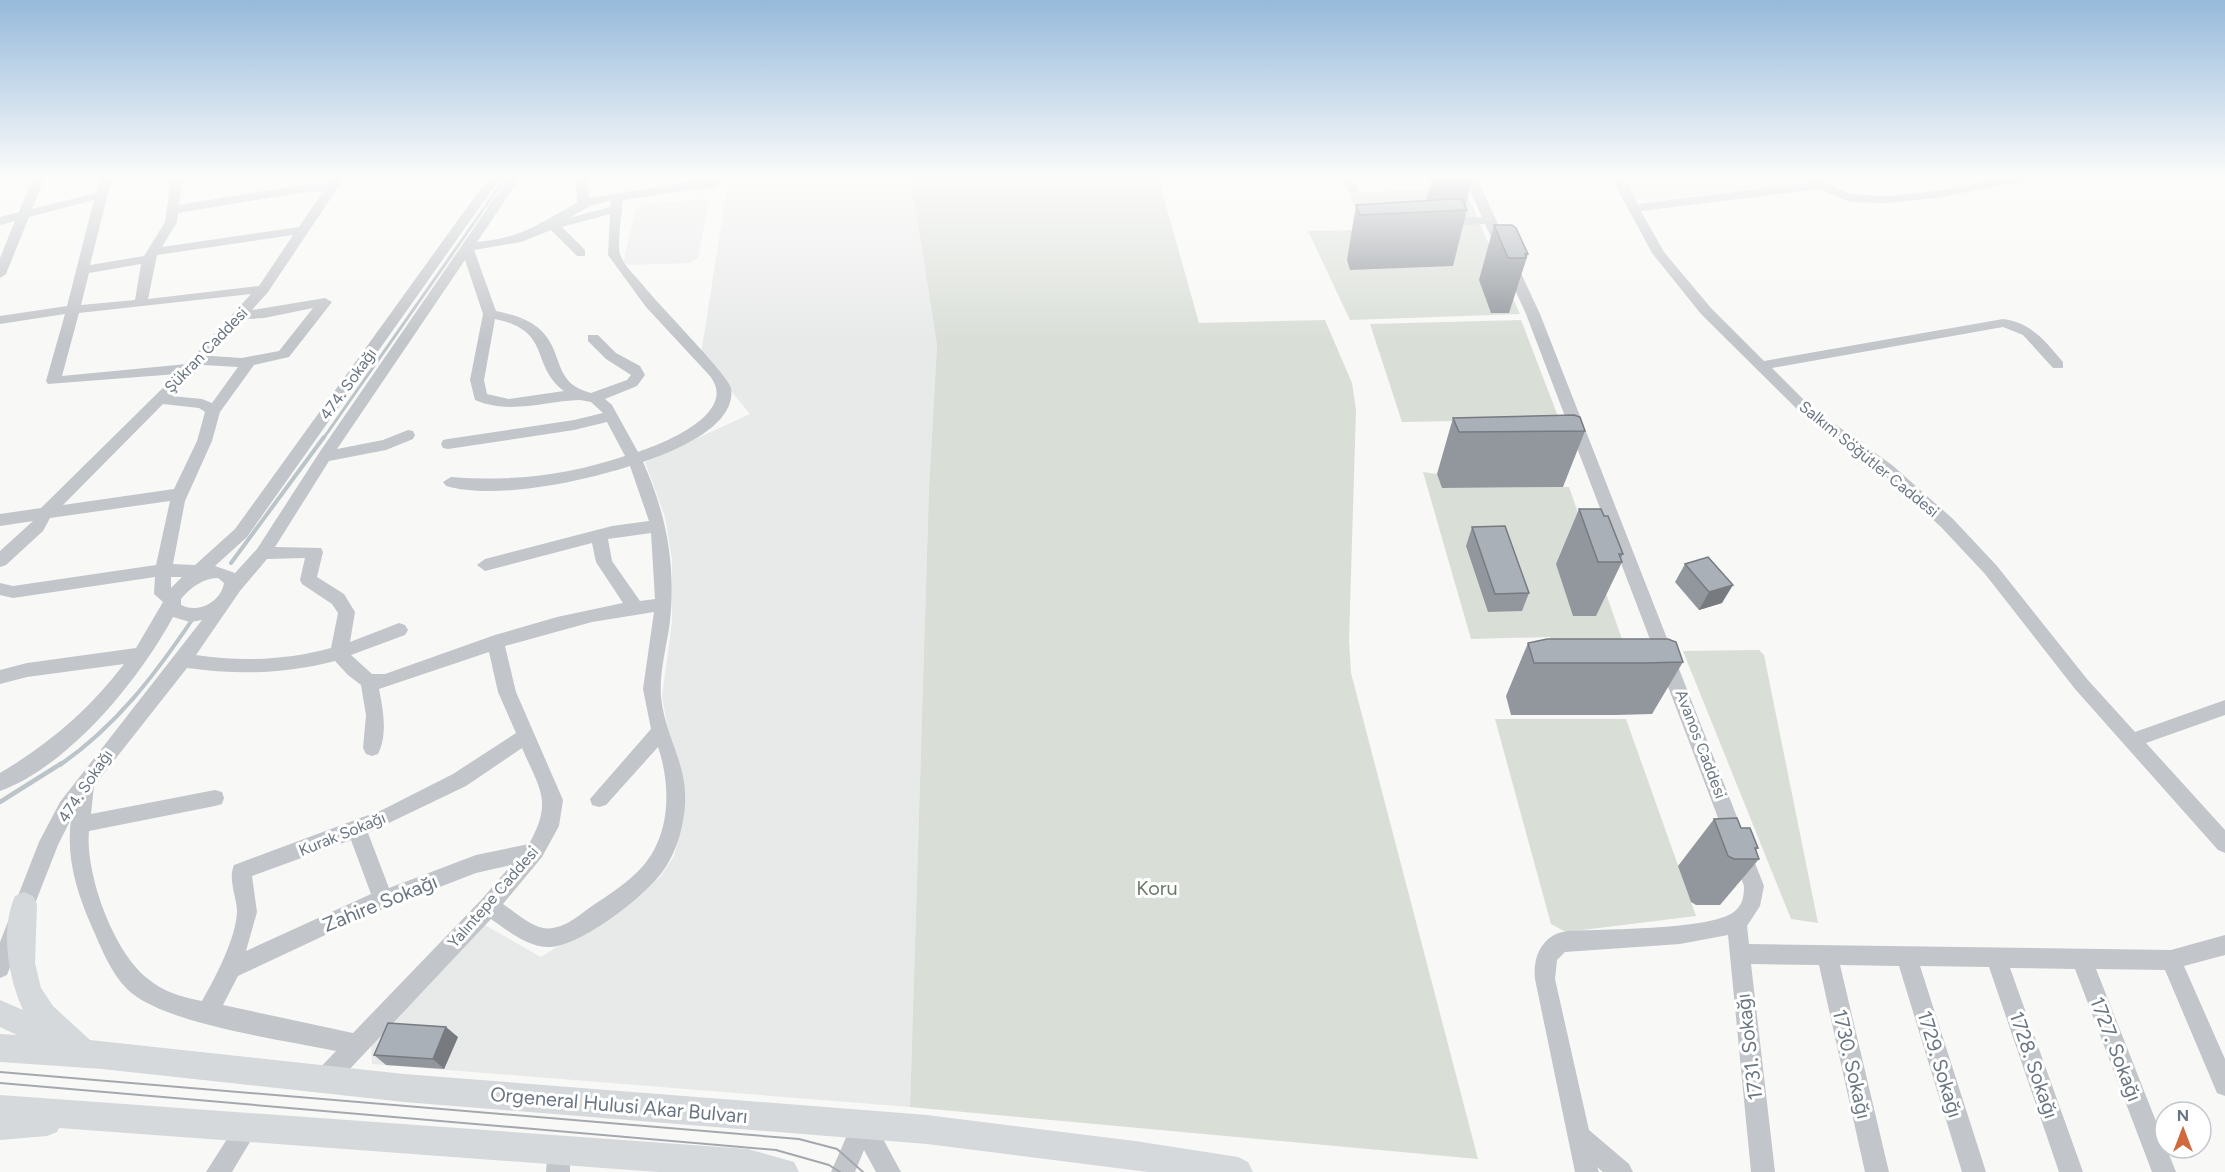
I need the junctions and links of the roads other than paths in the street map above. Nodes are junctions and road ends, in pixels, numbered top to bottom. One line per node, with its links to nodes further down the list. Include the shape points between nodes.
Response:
1 (18, 232): 17 (street)
2 (92, 232): 16 (street)
3 (167, 232): 15 (street)
4 (294, 232): 15 (street)
5 (303, 232): 18 (street, Şükran Caddesi)
6 (456, 232): 48 (street, 474. Sokağı, via 241,533)
7 (477, 232): 13 (street, 474. Sokağı)
8 (537, 232): 13 (street, via 502,243)
9 (559, 232): 14 (street)
10 (615, 232): 36 (street, via 614,255 724,389 721,407 710,422 680,440)
11 (1496, 232): 77 (street, Avanos Caddesi, via 1533,314 1752,877 1752,903)
12 (1647, 232): 28 (street, Salkım Söğütler Caddesi, via 1667,266)
13 (467, 247): 21 (street); 35 (street, 474. Sokağı)
14 (581, 254)
15 (150, 256): 16 (street); 19 (street)
16 (82, 270): 20 (street)
17 (0, 274)
18 (263, 290): 19 (street); 22 (street, Şükran Caddesi)
19 (141, 303): 20 (street)
20 (73, 309): 23 (street); 26 (street, via 52,381)
21 (490, 314): 29 (street, via 511,318 533,331 546,346 555,374 567,387); 29 (street, via 477,380 480,397 496,404)
22 (242, 315): 25 (street, via 325,302 284,354); 26 (street, Şükran Caddesi)
23 (0, 320)
24 (593, 338): 29 (street, via 638,375 632,383)
25 (249, 362): 26 (street); 31 (street)
26 (196, 364): 30 (street, Şükran Caddesi)
27 (2058, 365): 28 (street, via 2028,331 2003,323)
28 (1760, 366): 64 (street, Salkım Söğütler Caddesi, via 1806,410 1887,469 1947,523 1991,570)
29 (587, 397): 32 (street, via 604,404)
30 (160, 399): 31 (street, Şükran Caddesi, via 202,404); 39 (street)
31 (213, 410): 38 (street, via 206,440)
32 (611, 416): 34 (street); 36 (street)
33 (408, 435): 35 (street, via 386,445)
34 (448, 444)
35 (324, 457): 44 (street, 474. Sokağı)
36 (634, 459): 37 (street, via 544,481); 41 (street)
37 (451, 482)
38 (180, 494): 39 (street); 47 (street)
39 (46, 513): 40 (street); 43 (street); 45 (street)
40 (0, 520)
41 (659, 526): 42 (street); 52 (street)
42 (599, 535): 46 (street); 53 (street, via 604,562)
43 (0, 545)
44 (263, 553): 50 (street, 474. Sokağı); 56 (street, via 315,552 308,580 342,602 347,612)
45 (0, 561)
46 (485, 565)
47 (162, 570): 48 (street); 49 (street, via 13,592); 51 (street, via 162,594)
48 (199, 575): 50 (street, via 228,575); 51 (street, 474. Sokağı)
49 (0, 589)
50 (231, 592): 51 (street, via 217,606 195,615 177,612); 58 (street, 474. Sokağı)
51 (172, 600): 57 (street)
52 (663, 604): 53 (street); 62 (street, via 652,687)
53 (635, 607): 55 (street)
54 (399, 630): 56 (street)
55 (495, 642): 60 (street, via 386,681); 63 (street, Yalıntepe Caddesi, via 507,692)
56 (339, 653): 58 (street, via 254,667); 60 (street)
57 (139, 655): 59 (street); 66 (street, via 98,706 61,743)
58 (183, 660): 67 (street, 474. Sokağı)
59 (2, 676)
60 (369, 682): 65 (street, via 375,716)
61 (2225, 707): 64 (street)
62 (661, 731): 69 (street); 76 (street, via 676,778 676,801 664,851 648,875 582,926 554,938 537,938)
63 (525, 736): 71 (street, Kurak Sokağı, via 443,790); 73 (street, Yalıntepe Caddesi, via 555,805)
64 (2131, 741): 72 (street, Salkım Söğütler Caddesi)
65 (372, 748)
66 (0, 783)
67 (85, 783): 70 (street); 75 (street, 474. Sokağı, via 49,842)
68 (215, 798): 70 (street)
69 (599, 799)
70 (81, 824): 88 (street, via 78,849 82,875 124,970 156,997)
71 (357, 829): 74 (street); 86 (street, Kurak Sokağı, via 241,871 247,912)
72 (2225, 844)
73 (535, 851): 74 (street, Zahire Sokağı, via 476,864); 76 (street, Yalıntepe Caddesi)
74 (383, 899): 86 (street, Zahire Sokağı)
75 (24, 904): 85 (street, 474. Sokağı); 91 (main road, via 20,949 26,986 42,1015)
76 (489, 906): 89 (street, Yalıntepe Caddesi)
77 (1737, 922): 79 (street, 1731. Sokağı); 99 (street, via 1706,931 1562,942 1552,949 1545,961 1545,979)
78 (2225, 945): 84 (street)
79 (1738, 954): 80 (street); 109 (street, 1731. Sokağı)
80 (1827, 956): 81 (street); 110 (street, 1730. Sokağı)
81 (1907, 957): 82 (street); 111 (street, 1729. Sokağı)
82 (1996, 958): 83 (street); 112 (street, 1728. Sokağı)
83 (2082, 959): 84 (street); 113 (street, 1727. Sokağı)
84 (2171, 960): 93 (street)
85 (0, 969)
86 (231, 969): 88 (street)
87 (0, 1013): 91 (main road)
88 (207, 1013): 89 (street)
89 (357, 1045): 92 (street, Yalıntepe Caddesi)
90 (0, 1048): 91 (main road, Orgeneral Hulusi Akar Bulvarı)
91 (81, 1051): 92 (main road, Orgeneral Hulusi Akar Bulvarı)
92 (323, 1081): 97 (main road, Orgeneral Hulusi Akar Bulvarı)
93 (2225, 1085)
94 (0, 1109): 95 (main road)
95 (110, 1116): 96 (main road); 98 (main road)
96 (249, 1125): 100 (main road, via 487,1146); 102 (street)
97 (862, 1125): 104 (street); 105 (street); 106 (main road, Orgeneral Hulusi Akar Bulvarı, via 983,1135)
98 (0, 1126)
99 (1579, 1136): 107 (street); 108 (street)
100 (559, 1160): 101 (main road)
101 (754, 1168): 103 (main road)
102 (218, 1172)
103 (784, 1172)
104 (843, 1172)
105 (889, 1172)
106 (1238, 1172)
107 (1587, 1172)
108 (1621, 1172)
109 (1763, 1172)
110 (1877, 1172)
111 (1974, 1172)
112 (2071, 1172)
113 (2164, 1172)

